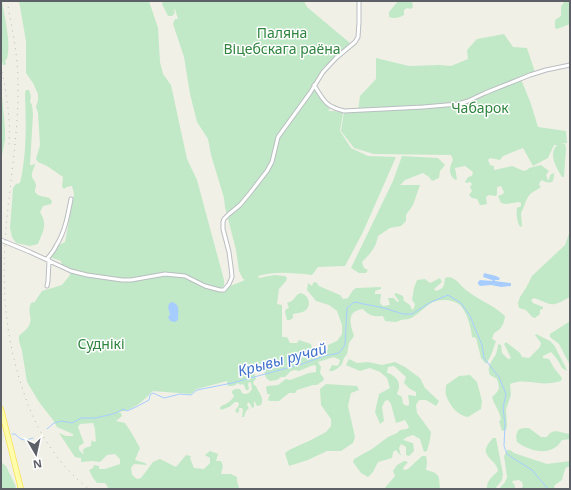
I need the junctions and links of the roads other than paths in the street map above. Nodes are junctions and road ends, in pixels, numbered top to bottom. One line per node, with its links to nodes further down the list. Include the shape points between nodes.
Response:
1 (359, 1): 3 (street, via 358,37 323,72)
2 (570, 65): 3 (street, via 530,75 458,104 423,107 344,111 326,104)
3 (314, 85): 6 (street, via 278,137 267,171 240,205 224,219 223,229 232,272 230,284 224,290 205,286 185,276 165,274 122,280 87,275 71,271)
4 (70, 199): 6 (street, via 63,232)
5 (1, 240): 6 (street)
6 (48, 260): 7 (street)
7 (47, 286)
8 (1, 410): 9 (main road)
9 (21, 489)

